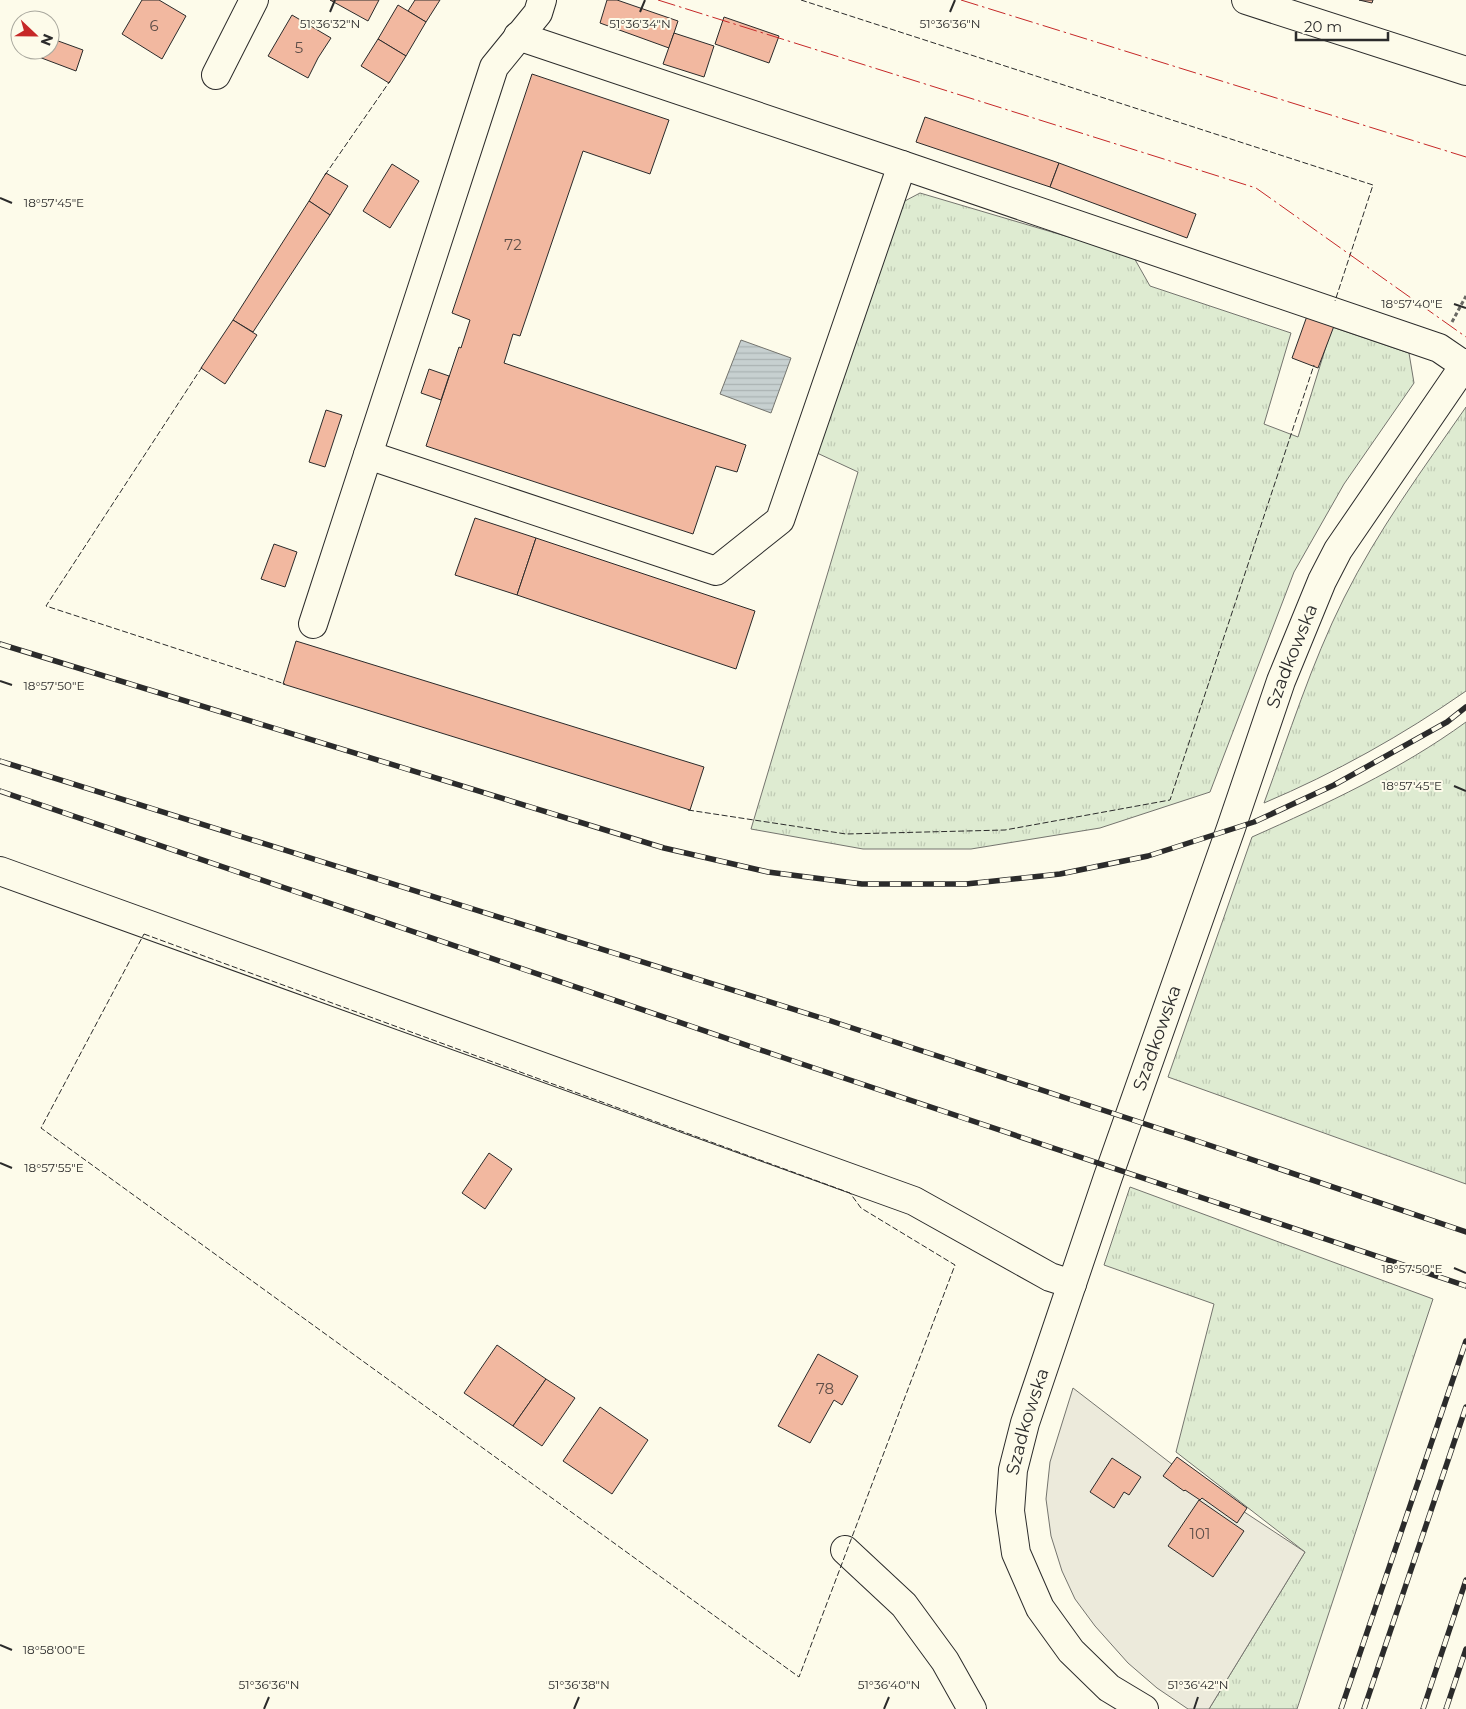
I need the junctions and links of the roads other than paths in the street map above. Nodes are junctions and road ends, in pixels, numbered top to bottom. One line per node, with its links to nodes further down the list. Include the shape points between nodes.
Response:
1 (254, 0): 6 (street)
2 (542, 0): 4 (street, via 538,14)
3 (1246, 0): 5 (street)
4 (518, 36): 7 (street); 9 (street, via 494,67)
5 (1466, 71)
6 (216, 75)
7 (902, 165): 8 (street, via 1439,348); 9 (street, via 780,520 716,570)
8 (1465, 364): 12 (street, Szadkowska, via 1359,518 1322,581 1281,681)
9 (368, 455): 10 (street)
10 (313, 624)
11 (0, 871): 12 (street, via 914,1201 1050,1277)
12 (1072, 1284): 15 (street, Szadkowska, via 1013,1470 1010,1511 1016,1554 1040,1608 1071,1651 1109,1688)
13 (844, 1550): 14 (street, via 904,1605 945,1661)
14 (972, 1709)
15 (1144, 1709)

